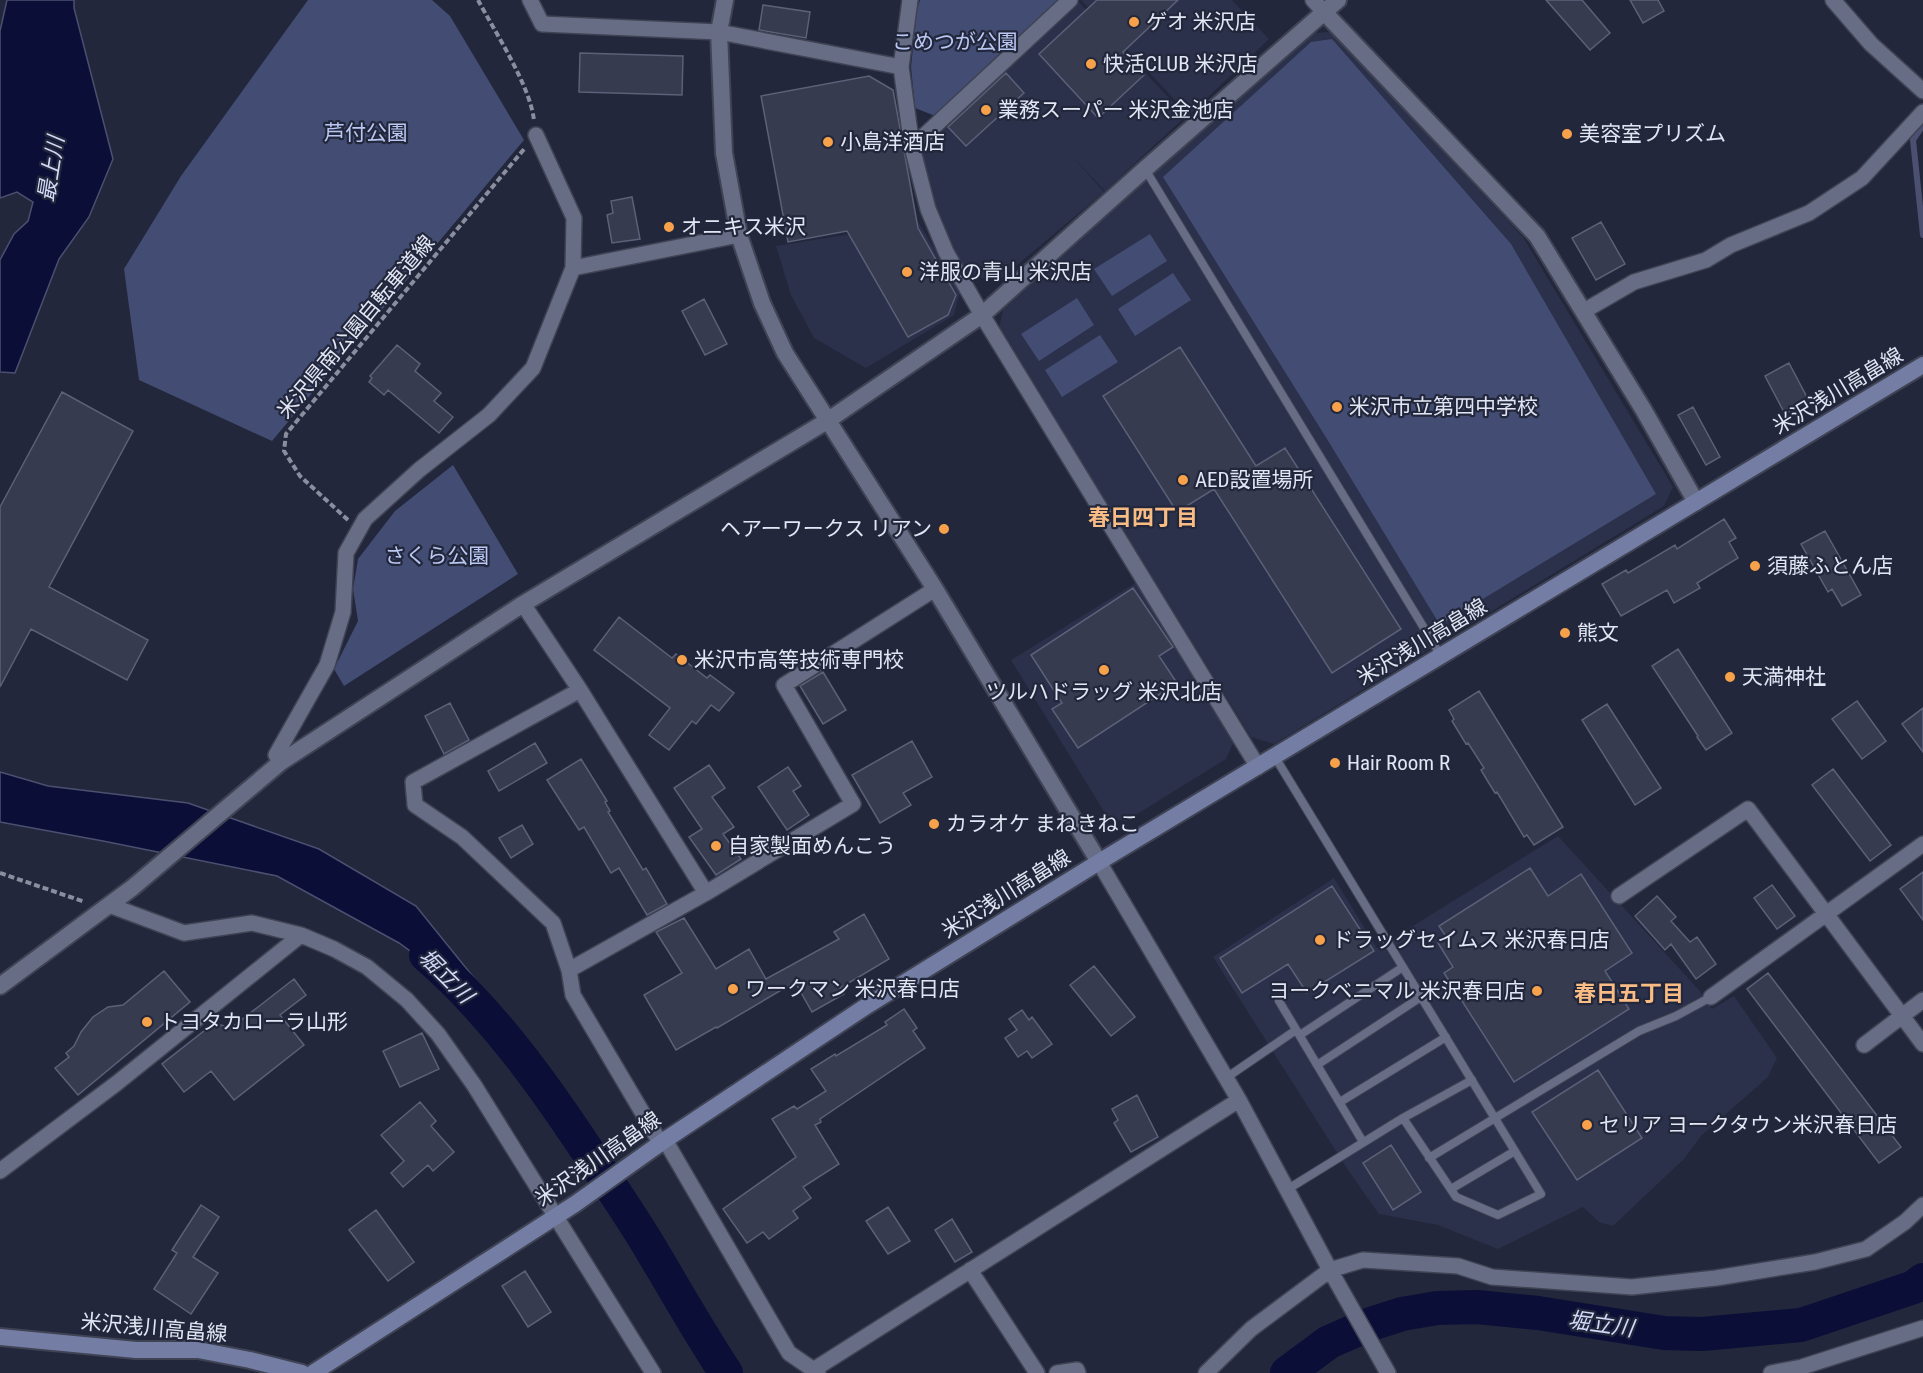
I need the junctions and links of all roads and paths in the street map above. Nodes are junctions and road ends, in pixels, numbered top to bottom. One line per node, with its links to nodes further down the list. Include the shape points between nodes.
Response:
1 (478, 0): 13 (path, via 519,76 534,114)
2 (530, 0): 9 (street, via 542,24)
3 (725, 0): 9 (street)
4 (910, 0): 10 (street)
5 (1070, 0): 14 (street)
6 (1338, 0): 8 (street)
7 (1833, 0): 11 (street, via 1871,44)
8 (1318, 6): 15 (street); 18 (street, via 1537,236)
9 (719, 32): 10 (street); 16 (street, via 724,153)
10 (901, 66): 14 (street)
11 (1923, 91)
12 (1923, 112): 18 (street, via 1862,178 1809,213 1731,245 1706,260 1634,282)
13 (536, 135): 17 (street, via 574,218); 23 (path, 米沢県南公園自転車道線, via 286,434 284,451 300,476)
14 (912, 147): 19 (street, via 928,209 946,252)
15 (1145, 169): 19 (street); 26 (lane)
16 (739, 235): 17 (street); 21 (street, via 762,303 785,352)
17 (573, 268): 29 (street, via 533,368 489,415 365,519 345,553 343,612 327,665 276,755)
18 (1584, 311): 22 (street)
19 (982, 315): 21 (street); 30 (street)
20 (1922, 367): 22 (main road, 米沢浅川高畠線)
21 (827, 421): 24 (street); 25 (street)
22 (1696, 502): 26 (main road, 米沢浅川高畠線)
23 (351, 522)
24 (934, 589): 32 (street); 34 (street, via 784,685 853,804)
25 (523, 604): 27 (street); 29 (street)
26 (1441, 656): 28 (main road, 米沢浅川高畠線)
27 (580, 690): 34 (street); 41 (street, via 413,782 415,805 462,837 553,923)
28 (1275, 757): 30 (main road, 米沢浅川高畠線); 40 (lane)
29 (281, 762): 37 (street)
30 (1258, 767): 32 (main road, 米沢浅川高畠線)
31 (1923, 844): 38 (street)
32 (1099, 862): 53 (street); 59 (main road, 米沢浅川高畠線, via 856,1014)
33 (0, 873): 36 (path)
34 (706, 893): 41 (street)
35 (1619, 897): 38 (street, via 1748,809)
36 (86, 902)
37 (109, 905): 39 (street, via 184,933 252,923); 42 (street)
38 (1828, 914): 44 (street); 47 (street)
39 (301, 935): 63 (street); 67 (street, via 367,968 407,1000 438,1034 474,1084)
40 (1403, 967): 43 (lane); 48 (lane)
41 (569, 970): 59 (street, via 573,995)
42 (0, 986)
43 (1421, 997): 49 (lane); 52 (lane)
44 (1711, 997): 58 (lane, via 1640,1031)
45 (1923, 1000): 47 (street)
46 (1279, 1001): 48 (lane)
47 (1902, 1016): 50 (street); 51 (street)
48 (1298, 1032): 52 (lane); 53 (lane)
49 (1446, 1037): 54 (lane); 56 (lane)
50 (1923, 1044)
51 (1864, 1045)
52 (1317, 1065): 56 (lane)
53 (1226, 1078): 55 (street)
54 (1472, 1080): 57 (lane); 58 (lane)
55 (1239, 1100): 64 (street); 68 (street)
56 (1340, 1102): 60 (lane)
57 (1403, 1118): 60 (lane); 62 (lane)
58 (1495, 1118): 61 (lane); 62 (lane)
59 (663, 1142): 67 (main road, 米沢浅川高畠線); 72 (street, via 789,1353)
60 (1363, 1142): 64 (lane)
61 (1515, 1151): 65 (lane); 65 (lane, via 1541,1194 1498,1215 1456,1197)
62 (1429, 1158): 65 (lane)
63 (0, 1171)
64 (1288, 1189): 69 (street)
65 (1451, 1189)
66 (1923, 1205): 69 (street, via 1866,1249 1815,1262 1716,1278 1632,1287 1492,1277 1458,1266 1363,1260)
67 (555, 1217): 74 (main road, 米沢浅川高畠線); 75 (street)
68 (970, 1270): 72 (street); 76 (street)
69 (1330, 1270): 79 (street, via 1251,1329); 80 (street)
70 (1923, 1328): 81 (street, via 1802,1367)
71 (0, 1337): 73 (main road, 米沢浅川高畠線, via 136,1350 198,1350)
72 (815, 1371)
73 (302, 1373)
74 (313, 1373)
75 (653, 1373)
76 (1037, 1373)
77 (1057, 1373): 78 (street)
78 (1078, 1373)
79 (1206, 1373)
80 (1388, 1373)
81 (1771, 1373)

